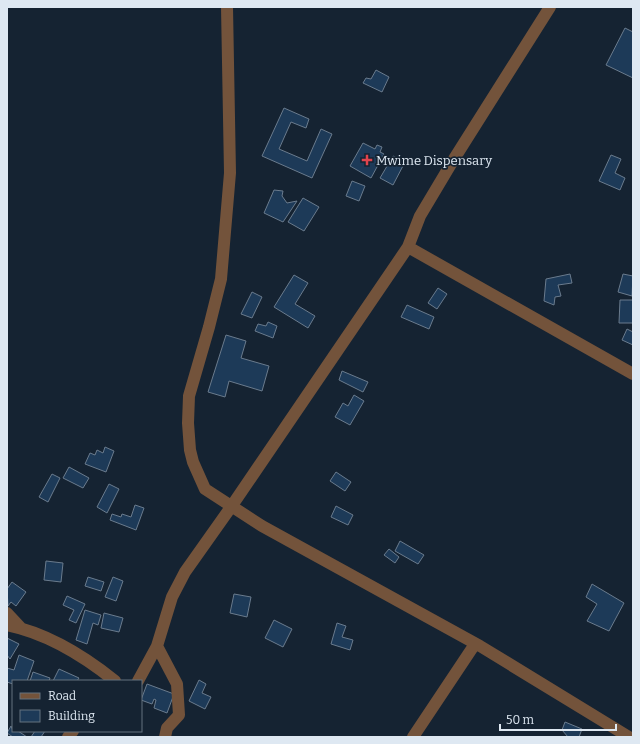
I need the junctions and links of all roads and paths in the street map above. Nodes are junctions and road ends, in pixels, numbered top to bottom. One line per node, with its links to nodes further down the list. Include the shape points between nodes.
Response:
1 (227, 7): 5 (street, via 230,173 221,279 210,327 189,396 188,423 193,462 205,489)
2 (550, 7): 3 (street, via 420,216)
3 (408, 247): 4 (street); 5 (street)
4 (633, 374)
5 (231, 507): 9 (street); 10 (street, via 184,572 172,597)
6 (7, 613): 8 (street)
7 (7, 625): 8 (street)
8 (21, 628): 11 (street, via 67,648 95,664)
9 (475, 644): 14 (street); 15 (street)
10 (157, 646): 12 (street); 13 (street, via 177,684 180,715 167,728)
11 (114, 680)
12 (139, 680)
13 (164, 737)
14 (413, 737)
15 (629, 737)

